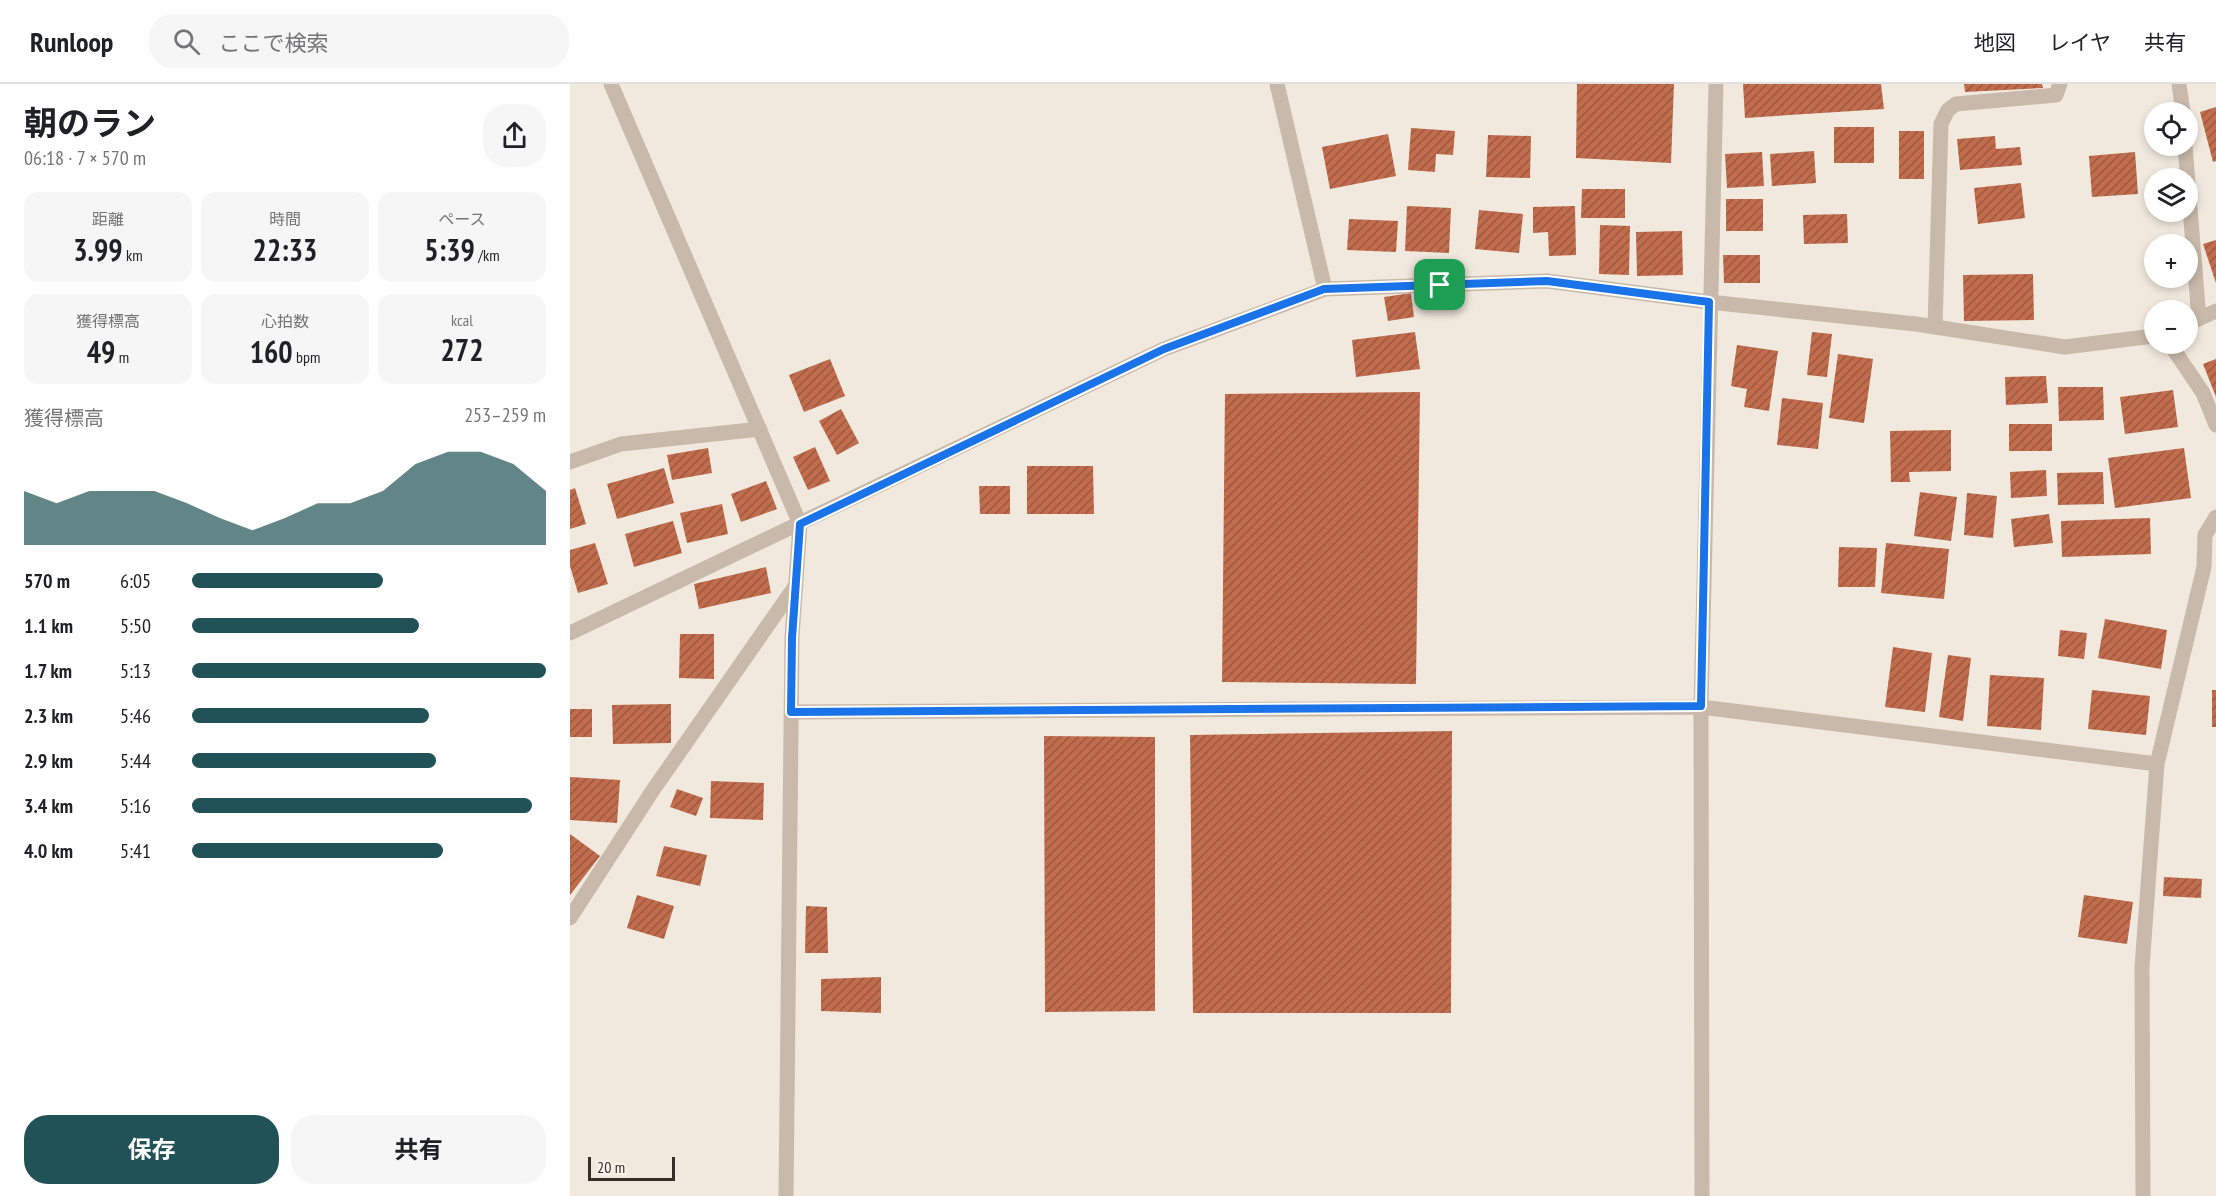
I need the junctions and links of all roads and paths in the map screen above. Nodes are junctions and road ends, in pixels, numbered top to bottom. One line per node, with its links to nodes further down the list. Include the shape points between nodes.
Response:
1 (612, 84): 17 (street)
2 (1277, 84): 8 (street)
3 (1716, 84): 10 (street)
4 (2060, 84): 13 (street, via 2056,95 1956,104 1948,110 1941,124)
5 (2179, 84): 6 (street)
6 (2181, 102)
7 (2185, 156): 9 (street)
8 (1324, 289): 10 (street, via 1547,281); 20 (street, via 1164,349)
9 (2192, 300)
10 (1709, 302): 13 (street); 23 (street)
11 (2216, 311): 12 (street)
12 (2198, 320)
13 (1935, 327): 14 (street, via 2065,346)
14 (2144, 337)
15 (2177, 354): 16 (street, via 2203,393)
16 (2216, 425)
17 (760, 429): 18 (street, via 621,444); 20 (street)
18 (570, 462)
19 (2216, 517): 25 (street, via 2205,535 2204,567)
20 (800, 524): 21 (street); 22 (street)
21 (796, 585): 24 (street); 26 (street)
22 (570, 633)
23 (1701, 706): 24 (street); 25 (street); 28 (street)
24 (791, 712): 27 (street)
25 (2157, 764): 29 (street, via 2142,967)
26 (570, 918)
27 (786, 1196)
28 (1702, 1196)
29 (2143, 1196)

